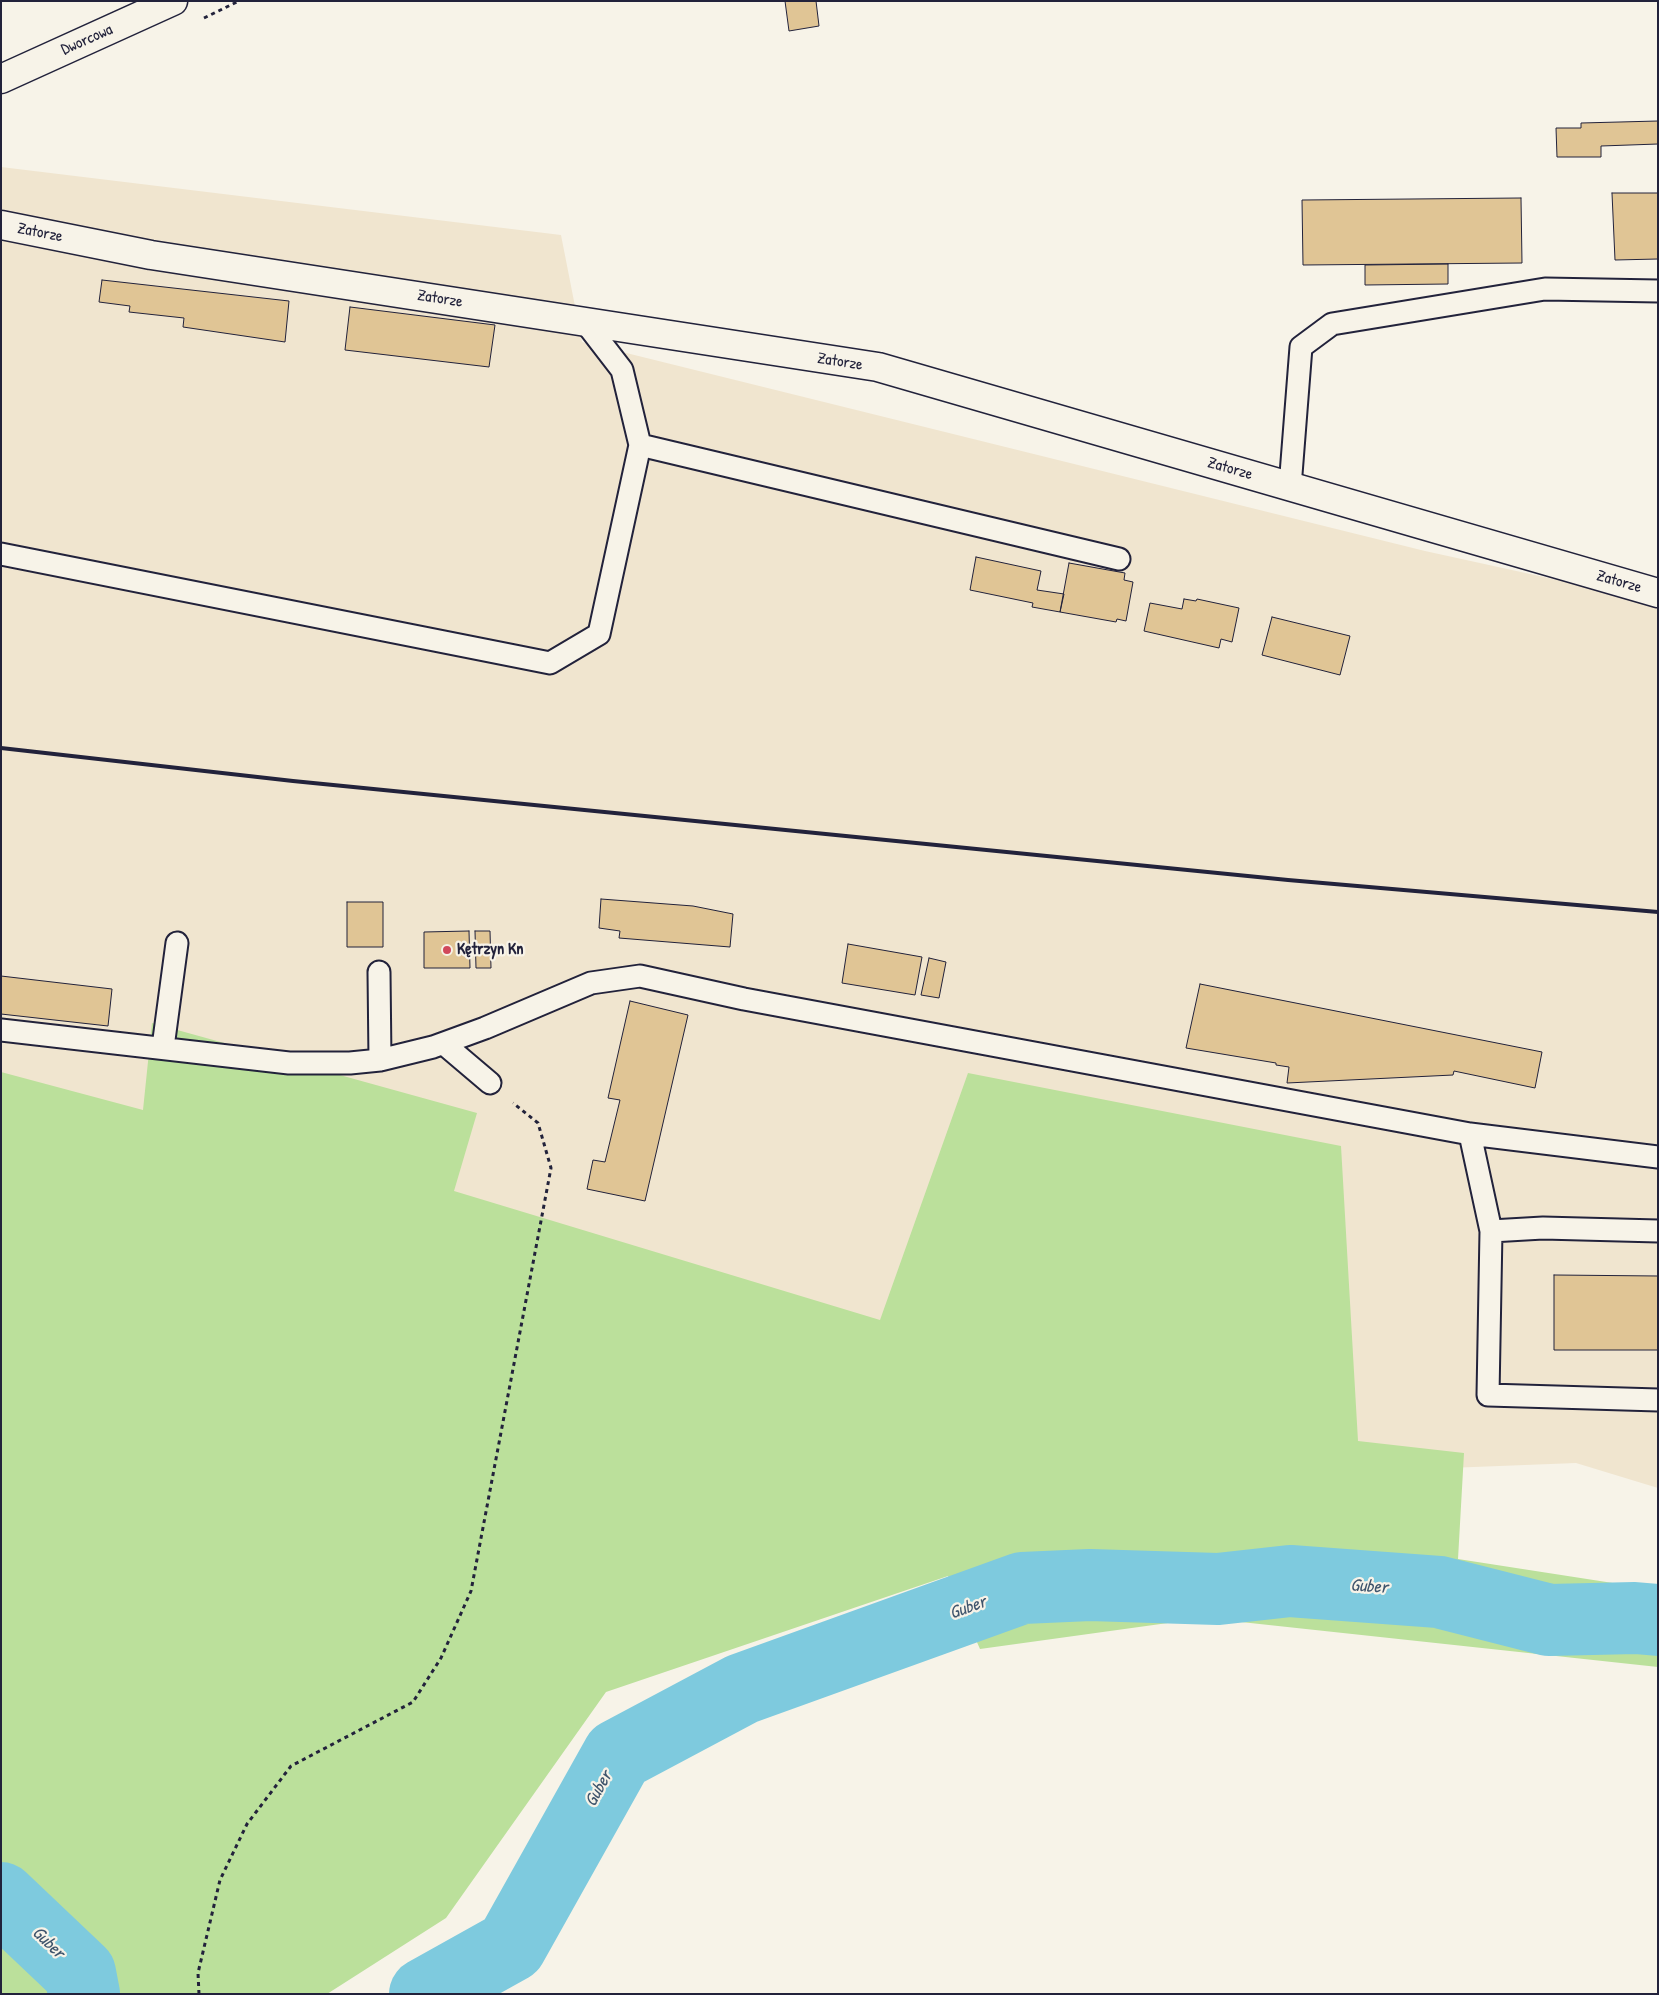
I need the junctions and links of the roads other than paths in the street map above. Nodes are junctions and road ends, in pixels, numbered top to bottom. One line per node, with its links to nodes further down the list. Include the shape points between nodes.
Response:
1 (174, 1): 2 (street, Dworcowa)
2 (131, 10): 3 (street, Dworcowa)
3 (1, 79)
4 (1, 225): 6 (street, Zatorze, via 151,255)
5 (1658, 291): 8 (lane, via 1545,289 1332,324 1301,347)
6 (585, 322): 7 (lane, via 622,370); 8 (street, Zatorze, via 878,368)
7 (640, 445): 9 (lane, via 599,634 550,663); 10 (lane)
8 (1290, 487): 11 (street, Zatorze)
9 (1, 554)
10 (1119, 559)
11 (1658, 593)
12 (177, 943): 16 (lane)
13 (379, 972): 17 (lane)
14 (1, 1030): 16 (lane)
15 (444, 1044): 17 (lane); 18 (lane); 19 (lane, via 591,983 640,976 754,1001)
16 (164, 1047): 17 (lane, via 289,1063)
17 (380, 1060)
18 (490, 1084)
19 (1470, 1134): 20 (lane); 21 (lane)
20 (1658, 1157)
21 (1491, 1231): 22 (lane, via 1543,1228); 23 (lane, via 1488,1395)
22 (1658, 1231)
23 (1658, 1400)

